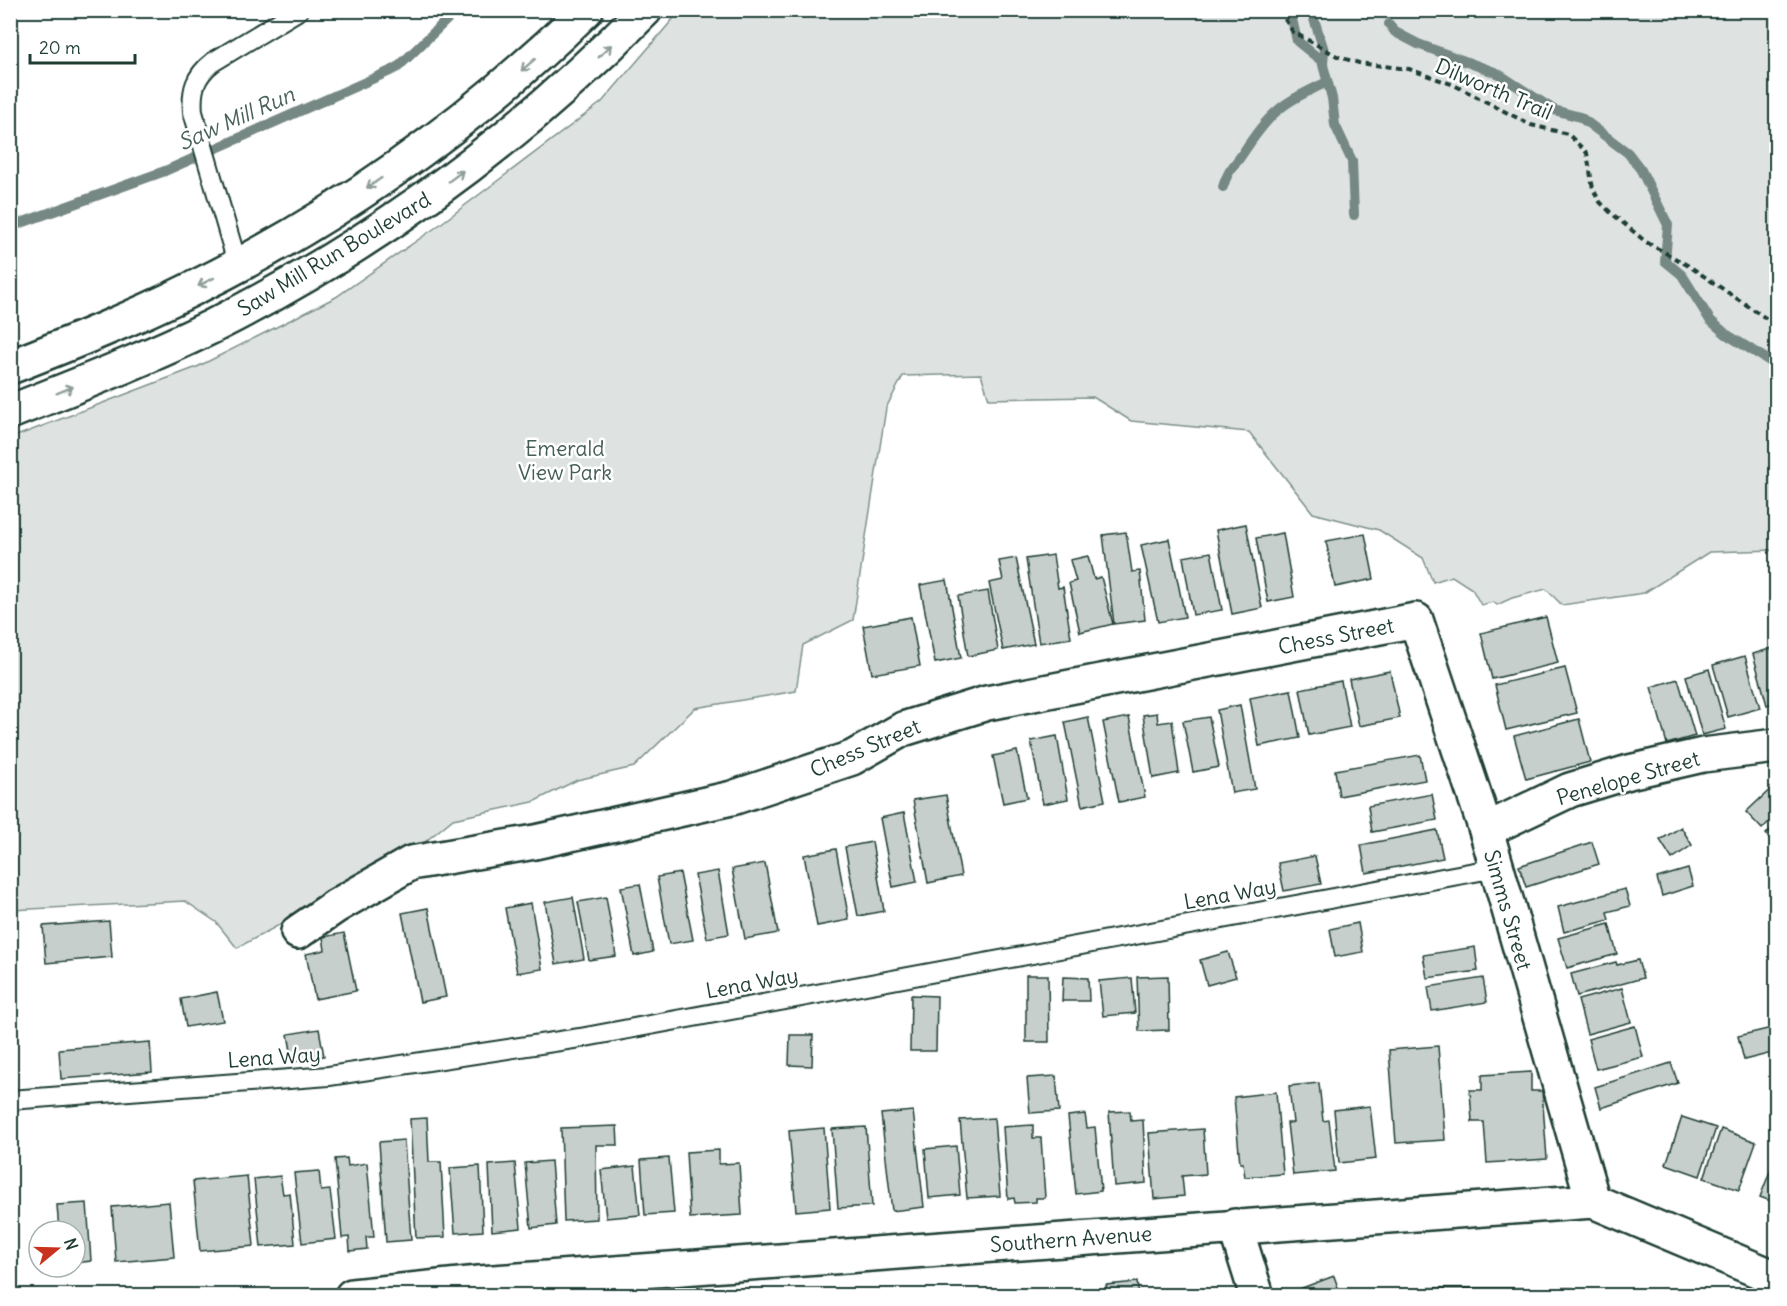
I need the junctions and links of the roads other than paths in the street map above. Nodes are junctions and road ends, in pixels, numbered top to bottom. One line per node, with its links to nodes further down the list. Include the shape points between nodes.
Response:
1 (299, 10): 4 (lane, via 202,71 195,83 192,97 199,131)
2 (586, 10): 4 (main road, Saw Mill Run Boulevard, one-way to 4, via 507,83 407,160 297,233)
3 (645, 10): 6 (main road, Saw Mill Run Boulevard, one-way to 3, via 122,368 211,327 318,269 431,194 534,115 584,72)
4 (238, 266): 5 (main road, Saw Mill Run Boulevard, one-way to 5, via 144,313)
5 (10, 367)
6 (10, 412)
7 (1416, 620): 9 (main road, Simms Street); 11 (main road, Chess Street, via 987,703 903,729 852,758 732,798 535,842 411,863)
8 (1776, 746): 9 (main road, Penelope Street, via 1702,755 1629,772 1570,790)
9 (1486, 830): 10 (main road, Simms Street)
10 (1496, 868): 12 (lane, Lena Way, via 580,1038 329,1076); 13 (main road, Simms Street)
11 (298, 932)
12 (10, 1100)
13 (1593, 1201): 14 (main road, Southern Avenue); 15 (main road, Southern Avenue)
14 (1235, 1226): 16 (main road, Southern Avenue); 18 (main road)
15 (1776, 1278)
16 (480, 1289): 17 (main road, Southern Avenue)
17 (352, 1296)
18 (1257, 1296)

